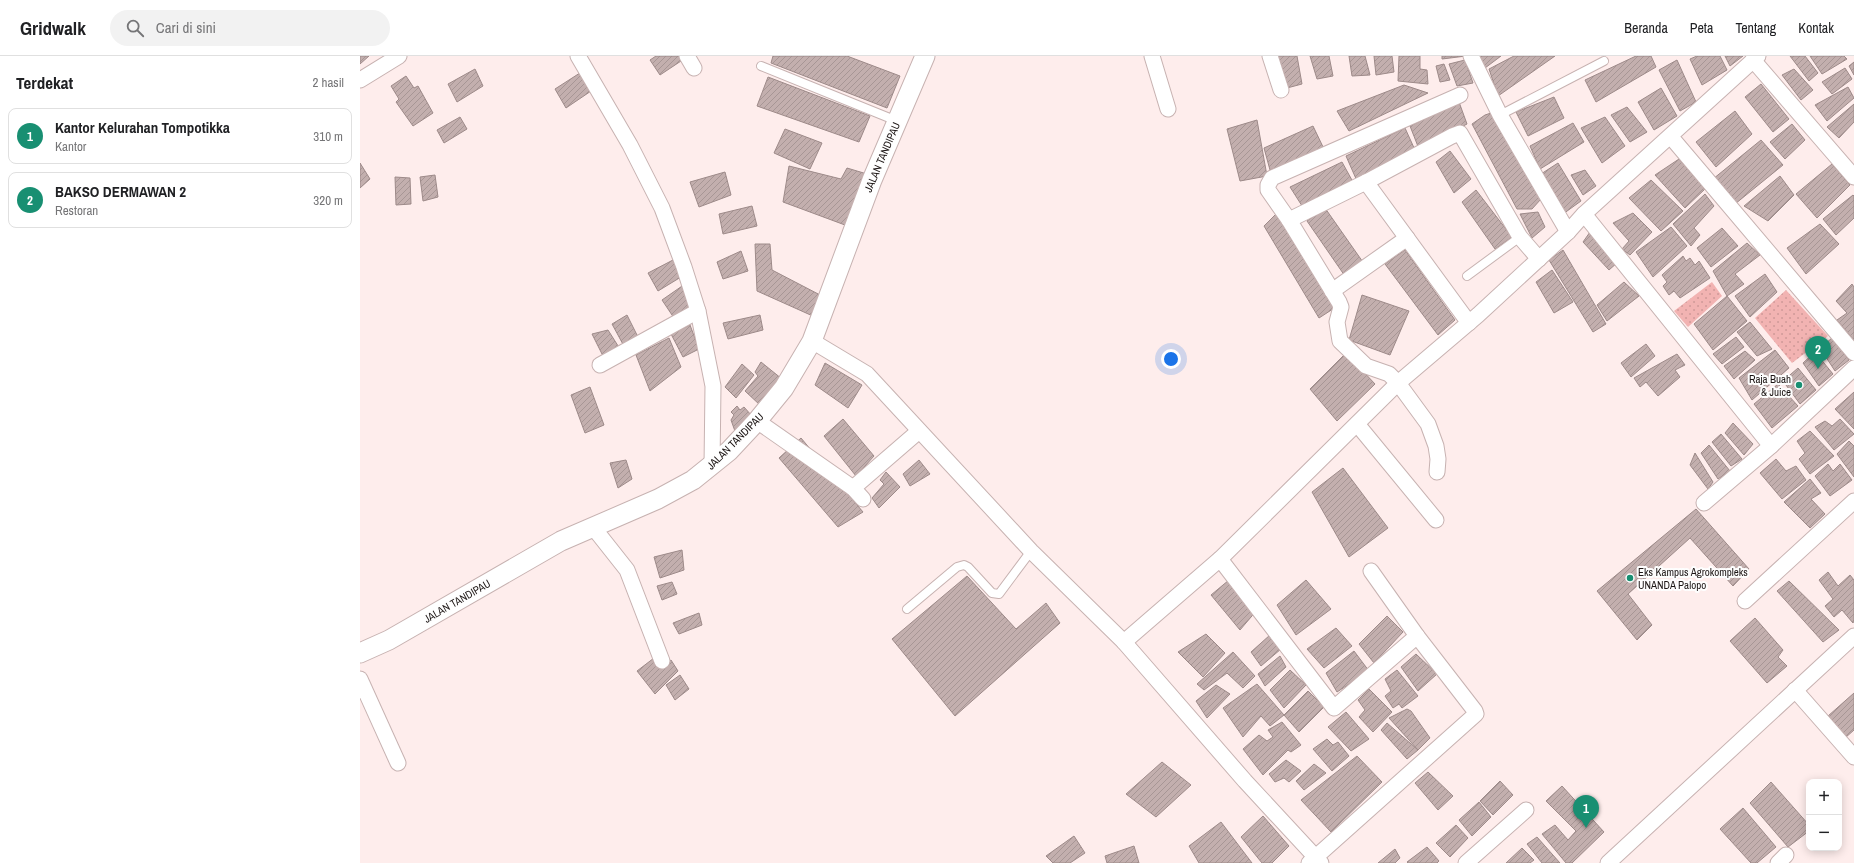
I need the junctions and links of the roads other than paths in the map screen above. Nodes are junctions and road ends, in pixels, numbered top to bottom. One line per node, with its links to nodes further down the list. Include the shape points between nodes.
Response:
1 (399, 56): 10 (street)
2 (578, 56): 27 (street, via 630,145 662,208)
3 (925, 56): 15 (street, JALAN TANDIPAU)
4 (1152, 56): 13 (street)
5 (1270, 56): 11 (street)
6 (1471, 56): 14 (street)
7 (1756, 58): 16 (street); 17 (street)
8 (1604, 61): 14 (lane)
9 (761, 66): 15 (lane)
10 (360, 80)
11 (1281, 90)
12 (1460, 95): 20 (street, via 1272,178 1268,190)
13 (1168, 109)
14 (1500, 115): 21 (street)
15 (897, 121): 29 (street, JALAN TANDIPAU, via 872,180)
16 (1671, 137): 19 (street); 30 (street)
17 (1854, 177)
18 (1366, 182): 20 (street); 22 (street, via 1460,133); 23 (street)
19 (1584, 214): 21 (street); 37 (street)
20 (1289, 220): 26 (street)
21 (1568, 232): 24 (street)
22 (1520, 237): 24 (street); 25 (lane)
23 (1407, 238): 26 (street); 28 (street)
24 (1539, 259): 28 (street)
25 (1467, 276)
26 (1332, 291): 33 (street, via 1341,307 1337,322 1340,341 1366,366 1389,374)
27 (698, 311): 31 (street); 38 (street, via 713,386)
28 (1469, 323): 33 (street)
29 (812, 341): 34 (street, JALAN TANDIPAU, via 784,388); 36 (street, via 867,374)
30 (1854, 353)
31 (600, 366)
32 (1854, 368): 37 (street)
33 (1398, 383): 35 (street); 39 (street, via 1428,424 1436,446)
34 (757, 421): 36 (street, via 858,494); 38 (street, JALAN TANDIPAU)
35 (1357, 424): 42 (street); 45 (street)
36 (919, 432): 44 (street)
37 (1770, 446): 41 (street)
38 (712, 466): 43 (street, JALAN TANDIPAU, via 693,480 658,499)
39 (1437, 472)
40 (1854, 500): 47 (street)
41 (1704, 503)
42 (1436, 520)
43 (593, 527): 52 (street, JALAN TANDIPAU, via 561,541 408,629); 53 (street, via 627,570)
44 (1032, 551): 48 (lane, via 998,594 992,593 964,565); 51 (street)
45 (1220, 559): 49 (street, via 1334,708); 51 (street)
46 (1371, 571): 49 (street)
47 (1745, 601)
48 (908, 609)
49 (1417, 636): 59 (street, via 1476,714)
50 (1854, 636): 55 (street)
51 (1124, 642): 59 (street)
52 (360, 652)
53 (662, 661)
54 (360, 679): 57 (street)
55 (1795, 690): 56 (street); 61 (street)
56 (1854, 757)
57 (398, 763)
58 (1526, 810): 60 (street)
59 (1315, 861)
60 (1466, 863)
61 (1608, 863)

